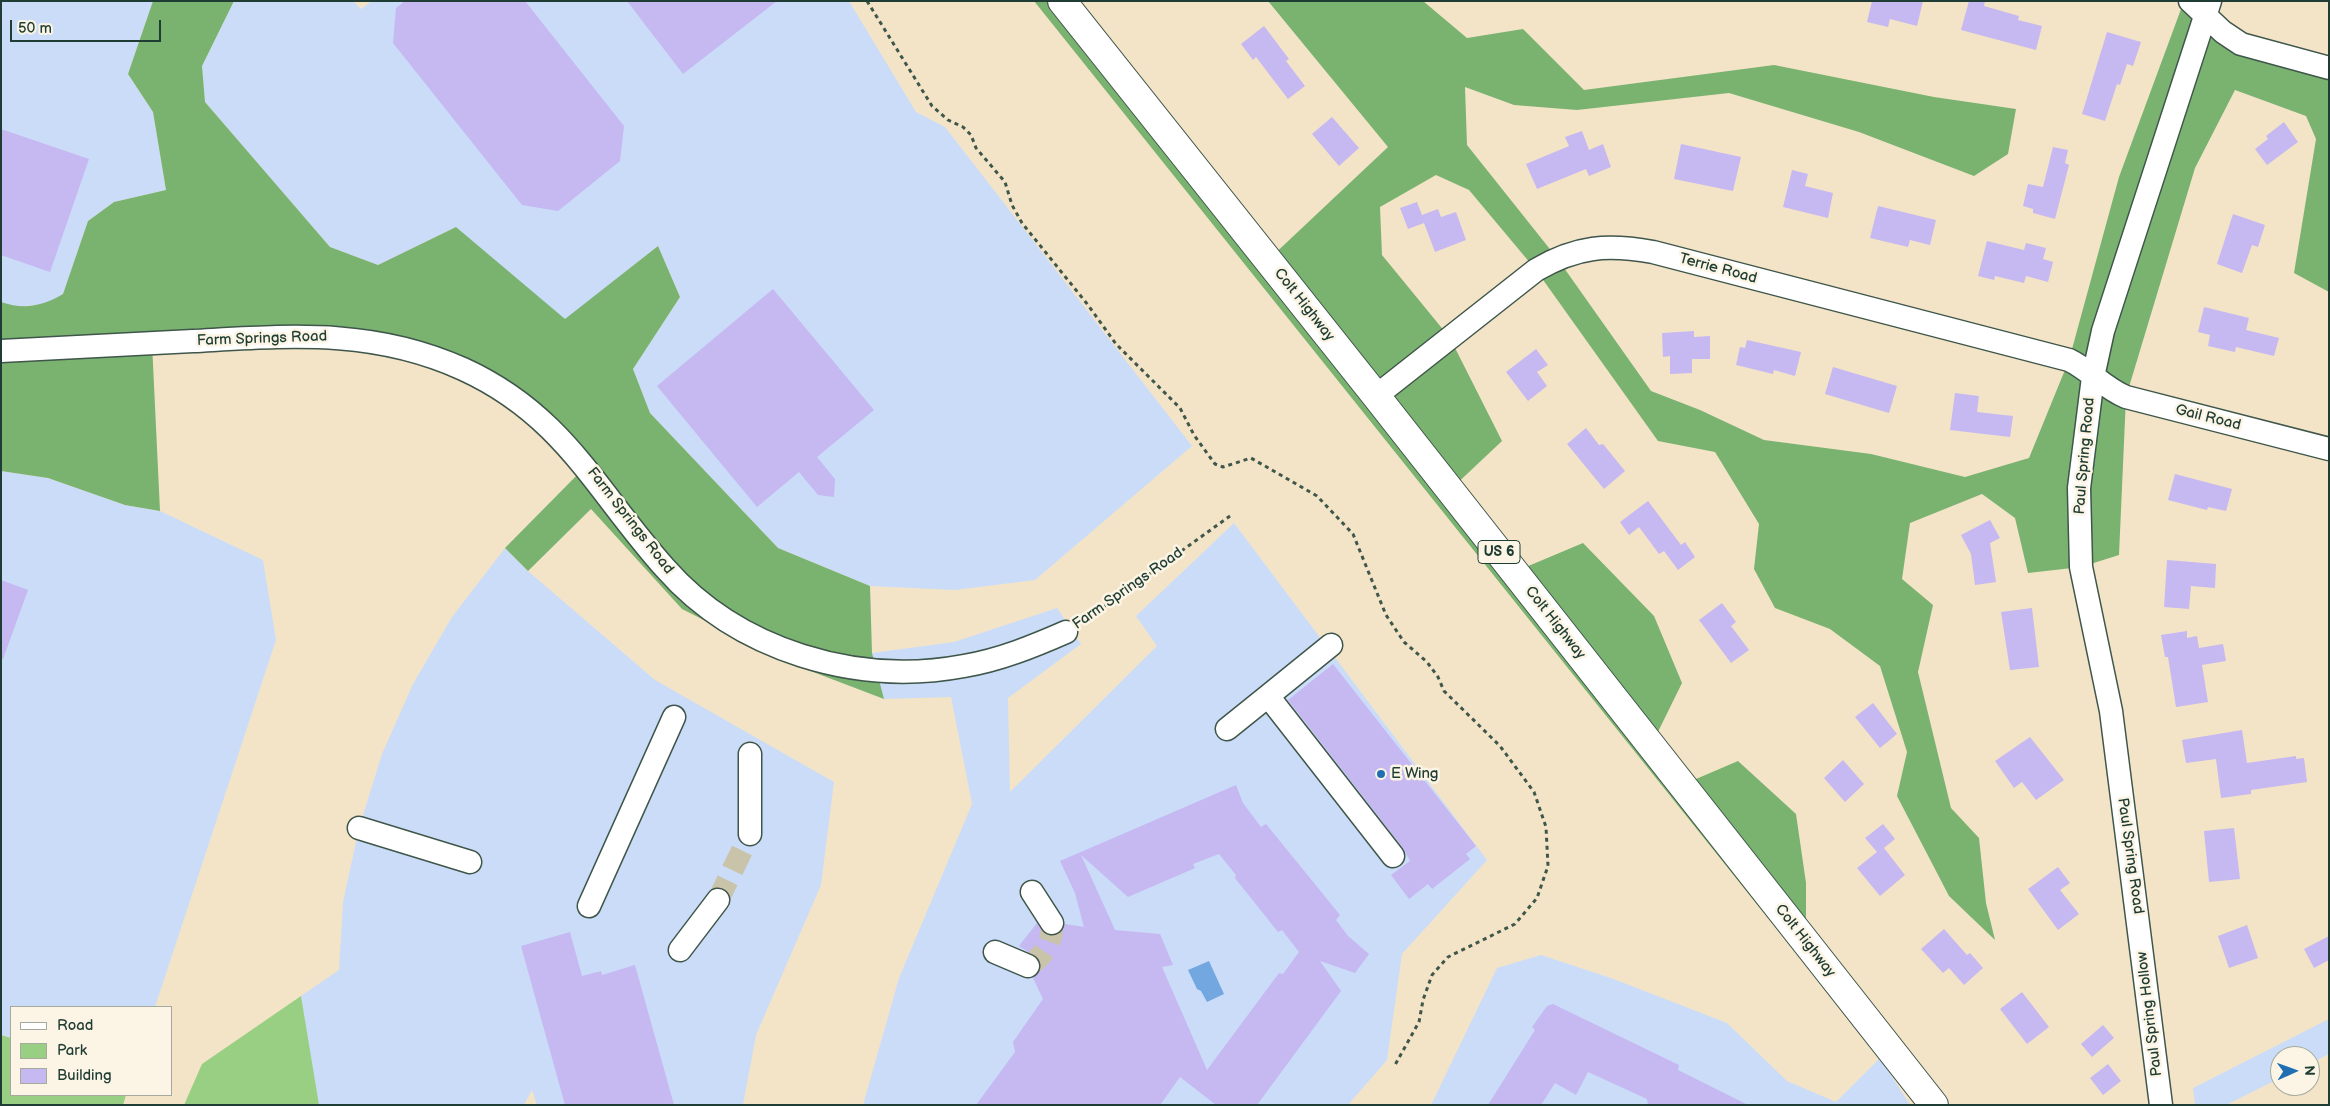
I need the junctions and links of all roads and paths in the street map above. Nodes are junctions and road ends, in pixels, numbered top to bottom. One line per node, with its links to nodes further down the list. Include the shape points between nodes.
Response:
1 (867, 1): 28 (path, via 932,106 971,134 976,148 1005,182 1022,223 1116,344 1180,408 1215,464 1223,467 1251,458 1317,496 1353,534 1386,615 1404,642 1427,662 1444,691 1500,746 1534,792 1546,826 1548,866 1537,898 1515,924 1448,957 1432,975 1419,1022)
2 (1062, 1): 7 (highway, Colt Highway / US 6)
3 (2201, 6): 4 (street, via 2240,44); 6 (street, Paul Spring Road, via 2103,331)
4 (2329, 68)
5 (1, 351): 10 (street, Farm Springs Road, via 295,336 363,339 398,347 461,368 517,400 564,440 665,568 692,596 726,620 774,646 863,670 931,671 967,666)
6 (2093, 377): 7 (street, Terrie Road, via 2083,367 2059,358 1653,252 1602,247 1578,250 1536,270); 8 (street, Gail Road, via 2110,391 2126,397); 24 (street, Paul Spring Road, via 2079,488 2081,567 2111,711)
7 (1376, 396): 29 (highway, Colt Highway / US 6)
8 (2329, 449)
9 (1230, 516): 10 (path, Farm Springs Road, via 1109,605)
10 (1066, 632)
11 (1331, 645): 12 (street)
12 (1268, 696): 14 (street); 18 (street)
13 (674, 717): 22 (street)
14 (1227, 729)
15 (750, 754): 17 (street)
16 (359, 828): 19 (street)
17 (750, 834)
18 (1393, 856)
19 (470, 862)
20 (1032, 892): 23 (street)
21 (718, 900): 25 (street)
22 (589, 906)
23 (1052, 923)
24 (2139, 924): 30 (street, Paul Spring Hollow)
25 (680, 950)
26 (995, 952): 27 (street)
27 (1028, 966)
28 (1395, 1065)
29 (1934, 1105)
30 (2161, 1105)

